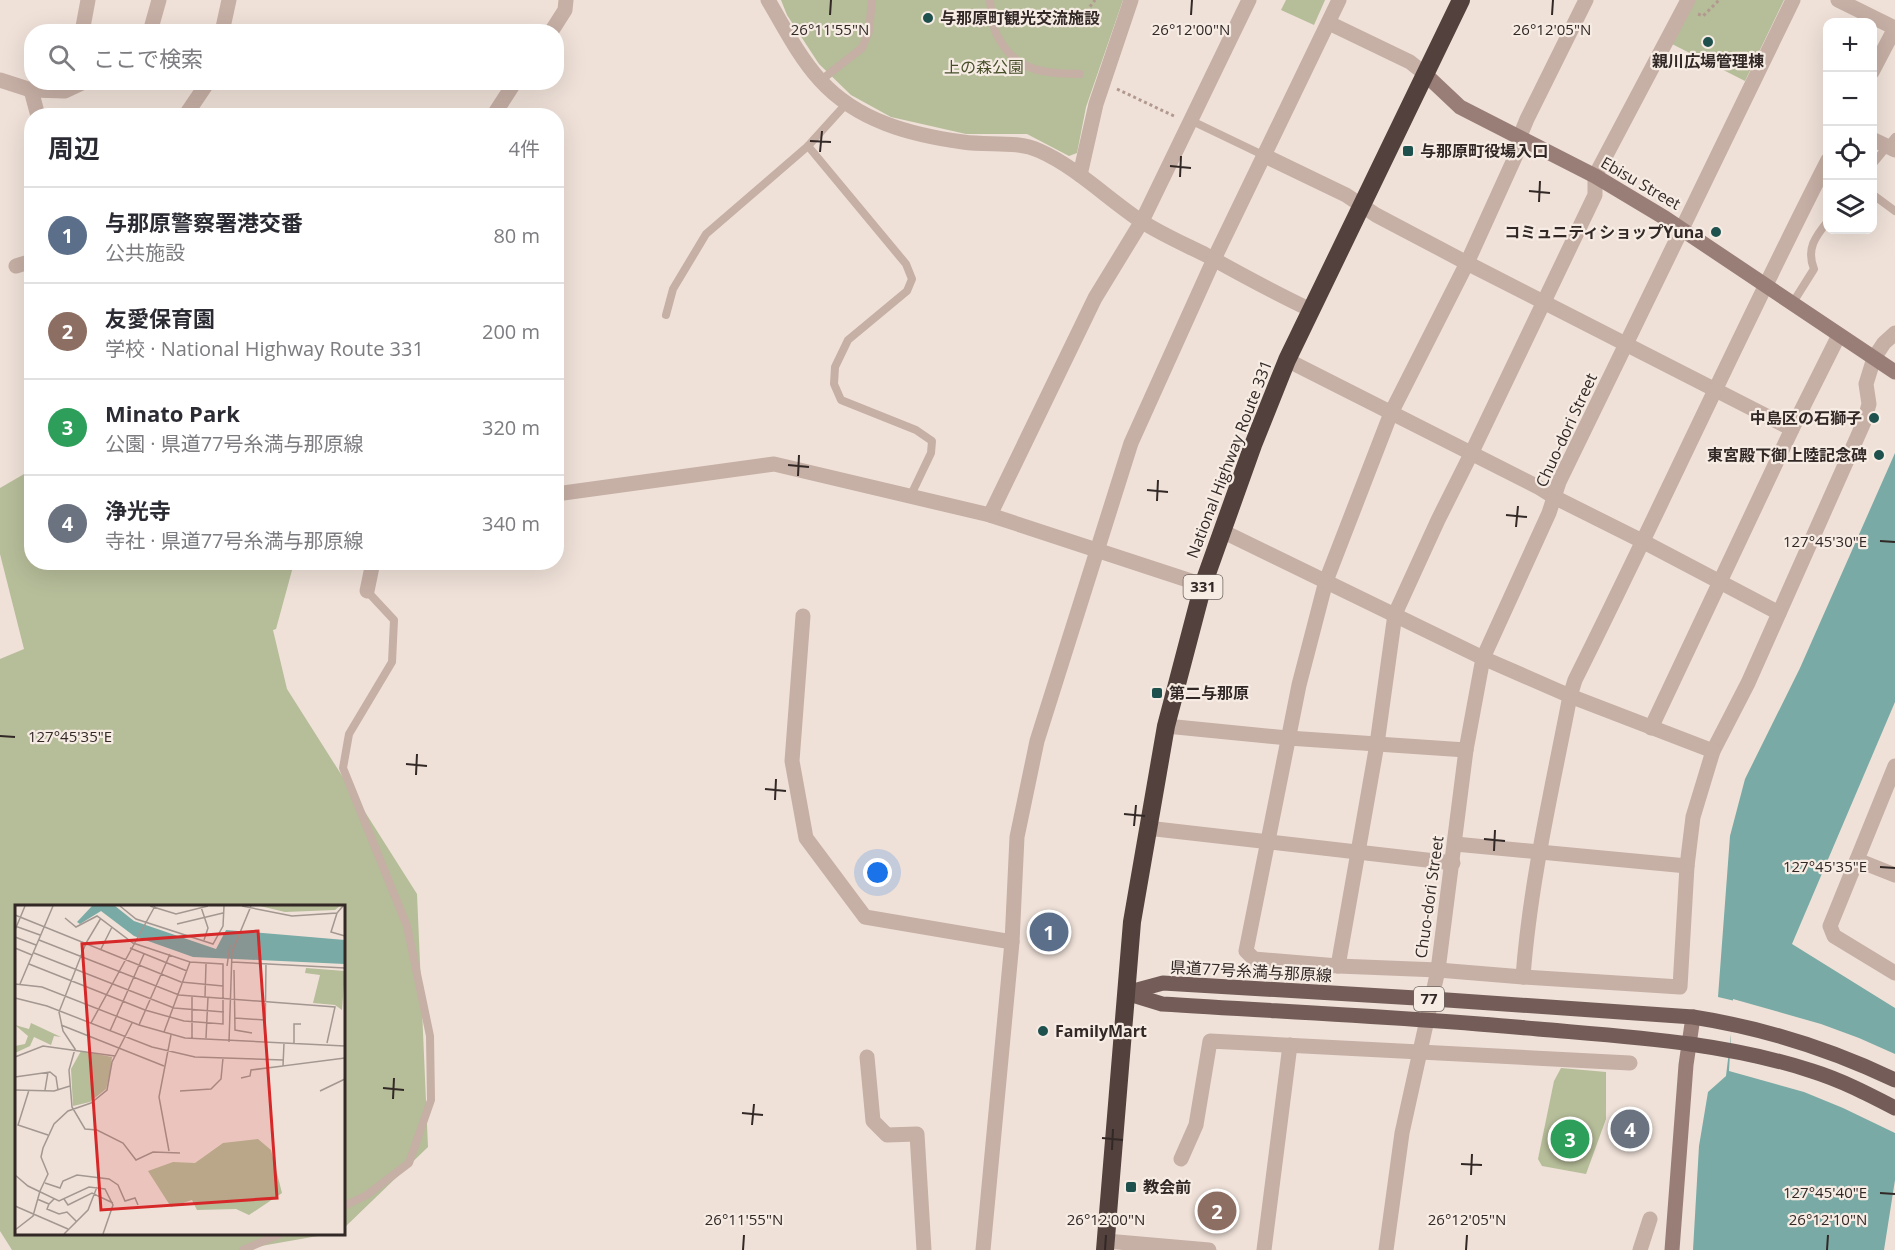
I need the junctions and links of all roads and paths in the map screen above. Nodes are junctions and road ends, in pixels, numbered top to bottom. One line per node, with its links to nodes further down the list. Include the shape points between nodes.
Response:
1 (88, 0): 20 (street)
2 (159, 0): 21 (street)
3 (229, 0): 22 (street)
4 (566, 0): 23 (street, via 566,10)
5 (768, 0): 29 (street)
6 (872, 0): 29 (lane, via 870,31 861,48)
7 (990, 0): 26 (lane, via 995,32 1016,60 1047,73)
8 (1095, 0): 18 (path)
9 (1131, 0): 30 (street)
10 (1249, 0): 39 (street)
11 (1340, 0): 19 (street)
12 (1461, 0): 27 (highway, National Highway Route 331 / 331)
13 (1586, 0): 40 (street)
14 (1719, 0): 17 (path, via 1703,16)
15 (1793, 0): 54 (street, Chuo-dori Street)
16 (1838, 0): 24 (street)
17 (1686, 4): 48 (street)
18 (1079, 21)
19 (1329, 23): 27 (street, via 1410,62); 44 (street)
20 (84, 24)
21 (152, 24)
22 (224, 24)
23 (556, 24)
24 (1895, 28): 25 (street)
25 (1877, 62)
26 (1080, 74)
27 (1425, 74): 40 (street, Ebisu Street, via 1460,107); 50 (highway, National Highway Route 331 / 331)
28 (0, 80): 31 (street)
29 (820, 81): 35 (street)
30 (1103, 82): 39 (path); 47 (street)
31 (24, 85)
32 (38, 90): 36 (street)
33 (203, 90): 37 (street)
34 (510, 90): 38 (street)
35 (846, 104): 43 (lane); 47 (street, via 889,126 916,134 1040,151)
36 (38, 108)
37 (190, 108)
38 (498, 108)
39 (1190, 121): 44 (lane); 52 (street)
40 (1520, 136): 48 (street, Ebisu Street); 56 (street, via 1516,155)
41 (1877, 140): 42 (street)
42 (1892, 144): 45 (lane)
43 (808, 146): 63 (lane, via 706,234 673,290); 75 (lane, via 906,264 912,279 907,291 848,340 835,367 834,384 841,399 916,430 932,441 931,453)
44 (1265, 156): 50 (street, via 1346,195); 55 (street)
45 (1877, 160)
46 (1823, 168): 59 (street)
47 (1080, 175): 52 (street)
48 (1595, 176): 54 (street, Ebisu Street); 60 (street, via 1595,195)
49 (1877, 198): 51 (lane)
50 (1360, 206): 56 (street); 62 (highway, National Highway Route 331 / 331)
51 (1895, 211)
52 (1142, 221): 55 (street); 77 (street, via 1095,298)
53 (1823, 226): 61 (lane, via 1814,238 1810,259 1814,269)
54 (1682, 228): 59 (street, Ebisu Street); 66 (street, Chuo-dori Street)
55 (1214, 259): 62 (street); 80 (street, via 1131,443)
56 (1467, 263): 60 (street); 71 (street)
57 (24, 264): 58 (street)
58 (16, 266)
59 (1766, 285): 61 (street, Ebisu Street); 70 (street)
60 (1542, 302): 66 (street); 73 (street)
61 (1792, 304): 65 (street, Ebisu Street)
62 (1311, 310): 68 (highway, National Highway Route 331 / 331)
63 (666, 315)
64 (1895, 333): 67 (street)
65 (1839, 335): 67 (street, Ebisu Street); 72 (street)
66 (1626, 344): 70 (street); 76 (street, Chuo-dori Street)
67 (1874, 358): 69 (street, Ebisu Street); 86 (street, via 1866,384 1869,404 1864,422)
68 (1287, 360): 71 (street); 78 (highway, National Highway Route 331 / 331)
69 (1892, 370)
70 (1714, 390): 72 (street); 79 (street)
71 (1391, 413): 73 (street); 82 (street)
72 (1792, 429): 83 (street)
73 (1471, 454): 76 (street); 87 (street)
74 (564, 493): 75 (street, via 774,464)
75 (910, 496): 77 (street)
76 (1554, 497): 79 (street); 89 (street, Chuo-dori Street)
77 (990, 515): 80 (street)
78 (1222, 531): 82 (street); 84 (highway, National Highway Route 331 / 331)
79 (1644, 542): 83 (street); 90 (street)
80 (1097, 550): 84 (street); 108 (street, via 1037,741 1017,837)
81 (371, 570): 85 (street)
82 (1326, 581): 87 (street); 93 (street)
83 (1720, 582): 86 (street); 92 (street)
84 (1203, 585): 91 (highway, National Highway Route 331 / 331)
85 (366, 591): 125 (lane, via 394,620 392,662 349,734 344,768 407,926 430,1036 430,1100 409,1163 367,1195)
86 (1779, 613): 96 (street)
87 (1395, 614): 89 (street); 94 (street)
88 (803, 616): 108 (street, via 792,761 806,838 865,917)
89 (1483, 658): 90 (street); 95 (street, Chuo-dori Street)
90 (1570, 696): 92 (street); 102 (street)
91 (1166, 726): 93 (street); 99 (highway, National Highway Route 331 / 331)
92 (1651, 728): 96 (street)
93 (1288, 738): 94 (street); 100 (street)
94 (1377, 744): 95 (street); 103 (street)
95 (1467, 750): 101 (street, Chuo-dori Street)
96 (1713, 751): 106 (street, via 1693,818)
97 (1895, 766): 98 (street)
98 (1892, 784): 104 (street)
99 (1147, 828): 100 (street); 113 (highway, National Highway Route 331 / 331, via 1132,922)
100 (1268, 842): 103 (street); 109 (street, via 1246,951 1254,959)
101 (1455, 844): 102 (street); 105 (street, Chuo-dori Street)
102 (1540, 851): 106 (street); 112 (street)
103 (1358, 853): 105 (street); 109 (street)
104 (1857, 860): 107 (street); 111 (street, via 1830,926 1834,936)
105 (1453, 863): 110 (street, Chuo-dori Street)
106 (1687, 866): 112 (street, via 1680,987)
107 (1895, 875)
108 (1012, 942): 131 (street)
109 (1338, 966): 110 (street)
110 (1438, 970): 112 (street); 114 (street, Chuo-dori Street)
111 (1895, 972)
112 (1523, 977)
113 (1126, 993): 114 (main road, 県道77号糸満与那原線 / 77, via 1163,983); 116 (main road, 77, via 1161,1004); 128 (highway, National Highway Route 331 / 331)
114 (1433, 999): 115 (main road, 県道77号糸満与那原線 / 77); 116 (street, Chuo-dori Street)
115 (1693, 1017): 117 (street); 122 (main road, 県道77号糸満与那原線 / 77, via 1802,1041)
116 (1427, 1020): 117 (main road, 77); 119 (street, Chuo-dori Street)
117 (1689, 1043): 123 (main road, 77, via 1813,1071); 136 (street)
118 (1290, 1045): 119 (street); 124 (street, via 1210,1041 1196,1125); 133 (street)
119 (1419, 1051): 121 (street); 134 (street, Chuo-dori Street, via 1402,1133)
120 (867, 1057): 130 (street, via 873,1121 887,1135 917,1134)
121 (1630, 1063)
122 (1895, 1080)
123 (1895, 1108)
124 (1181, 1159)
125 (345, 1206)
126 (1650, 1220): 135 (street)
127 (276, 1235): 129 (lane)
128 (1106, 1246): 132 (street)
129 (243, 1250)
130 (924, 1250)
131 (983, 1250)
132 (1209, 1250)
133 (1264, 1250)
134 (1386, 1250)
135 (1640, 1250)
136 (1672, 1250)

